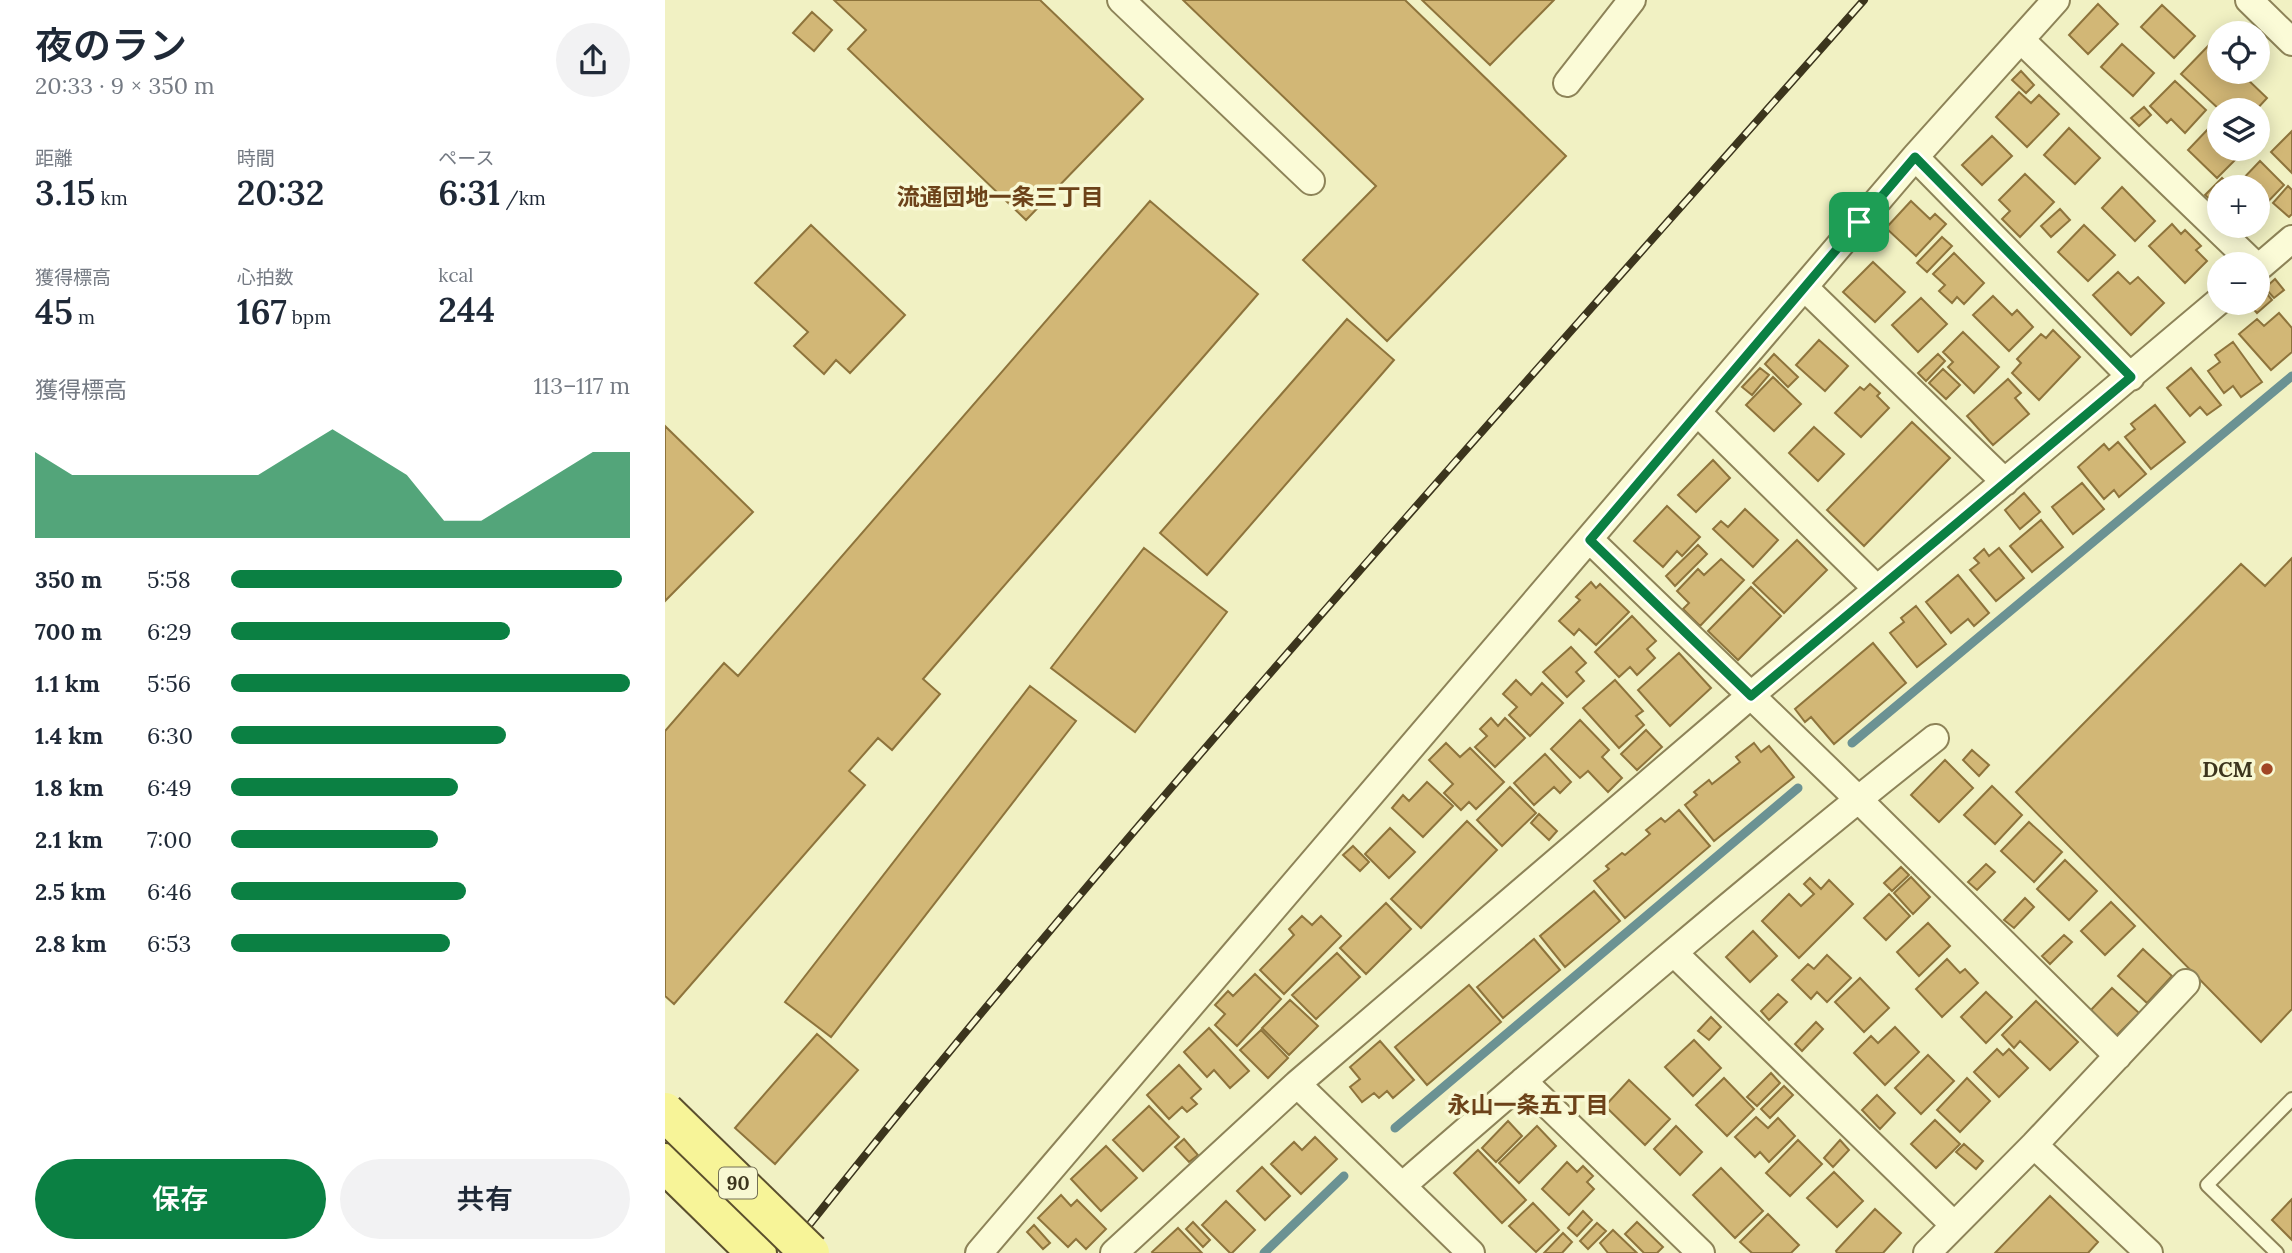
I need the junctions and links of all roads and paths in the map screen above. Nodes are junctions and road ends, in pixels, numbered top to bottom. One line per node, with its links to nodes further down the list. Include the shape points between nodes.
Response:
1 (1121, 0): 9 (street)
2 (1632, 0): 7 (street)
3 (2056, 0): 5 (street)
4 (2249, 0): 6 (street)
5 (2021, 40): 8 (street); 11 (street)
6 (2292, 42)
7 (1567, 83)
8 (1915, 157): 13 (street); 15 (street)
9 (1311, 181)
10 (2292, 239): 12 (street)
11 (2241, 252)
12 (2270, 257)
13 (1804, 288): 16 (street); 17 (street)
14 (2207, 311): 15 (street)
15 (2131, 377): 17 (street)
16 (1698, 412): 18 (street); 19 (street)
17 (2005, 482): 19 (street)
18 (1590, 540): 20 (street); 36 (street)
19 (1877, 589): 20 (street)
20 (1751, 696): 22 (street); 27 (street)
21 (1935, 738): 22 (street)
22 (1858, 799): 23 (street); 25 (street)
23 (1674, 953): 26 (street); 33 (street)
24 (2186, 983): 25 (street)
25 (2118, 1056): 30 (street)
26 (1523, 1082): 32 (street); 39 (street)
27 (1297, 1084): 32 (street); 37 (street)
28 (2292, 1099): 42 (lane, via 2207,1185)
29 (665, 1112): 35 (main road, 90, bridge)
30 (2034, 1145): 33 (street); 41 (street)
31 (665, 1163): 34 (main road, 90)
32 (1402, 1186): 38 (street)
33 (1954, 1225): 40 (street)
34 (757, 1253)
35 (810, 1253)
36 (979, 1253)
37 (1114, 1253)
38 (1471, 1253)
39 (1701, 1253)
40 (1927, 1253)
41 (2149, 1253)
42 (2277, 1253)

